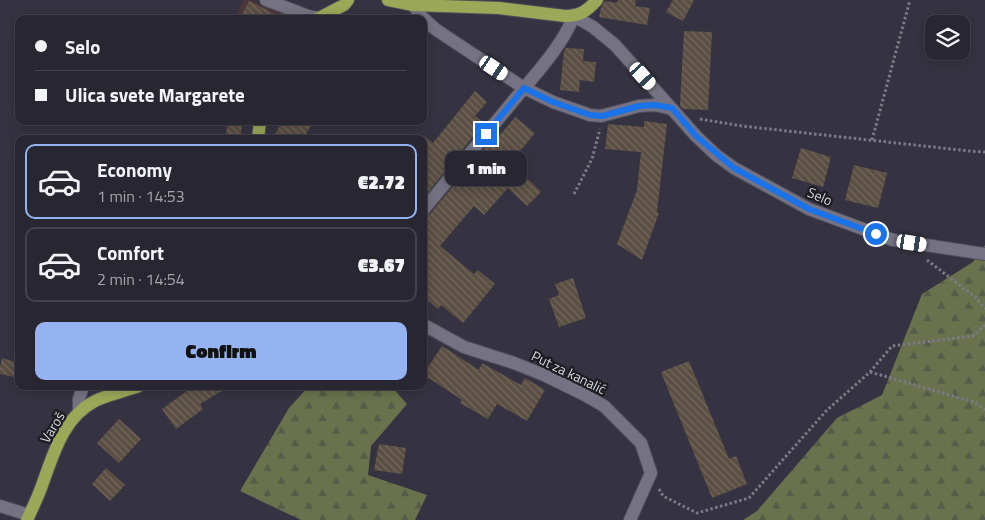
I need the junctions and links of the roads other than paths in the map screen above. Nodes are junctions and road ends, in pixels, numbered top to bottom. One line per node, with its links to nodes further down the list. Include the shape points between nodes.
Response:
1 (266, 0): 6 (street)
2 (348, 0): 7 (main road)
3 (388, 0): 5 (main road, Selo)
4 (597, 0): 9 (main road)
5 (413, 5): 8 (street); 9 (main road, Selo, via 499,8)
6 (305, 15)
7 (325, 15)
8 (420, 15)
9 (574, 16): 11 (street, via 560,43); 12 (street, Selo, via 615,45)
10 (427, 22): 11 (street)
11 (524, 88): 12 (street, via 590,115 602,116 639,106); 13 (street)
12 (672, 108): 14 (street, Selo, via 696,136 734,168 809,209 893,240)
13 (427, 205)
14 (985, 254)
15 (427, 327): 21 (street, Put za kanalić, via 464,347 544,375 604,406 641,443 651,473)
16 (82, 390): 18 (street)
17 (127, 390): 18 (main road, Varoš, via 96,400)
18 (79, 411): 20 (main road, Varoš, via 56,446)
19 (0, 506): 20 (street)
20 (28, 518)
21 (630, 520)

